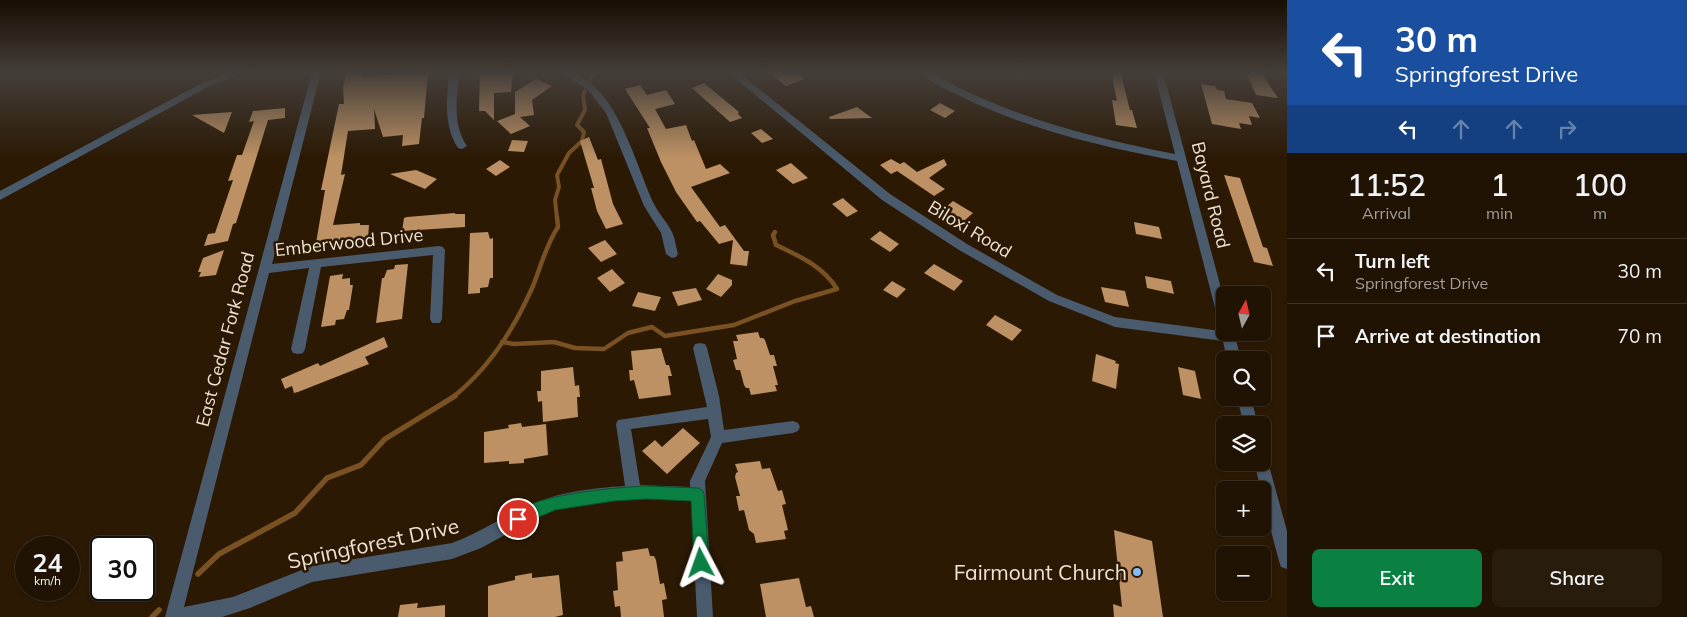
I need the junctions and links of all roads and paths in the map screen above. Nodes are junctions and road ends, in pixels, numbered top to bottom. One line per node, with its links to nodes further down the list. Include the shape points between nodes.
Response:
1 (176, 101): 10 (street)
2 (308, 101): 13 (street, East Cedar Fork Road)
3 (453, 101): 8 (street, via 456,139)
4 (602, 101): 11 (street, via 611,112 650,206 667,233)
5 (768, 101): 16 (street, Biloxi Road, via 886,197 963,247 1053,298 1115,322)
6 (979, 101): 9 (street, via 1010,114 1095,140)
7 (1167, 101): 9 (street, Bayard Road)
8 (462, 146)
9 (1182, 159): 14 (street, Bayard Road)
10 (0, 196)
11 (672, 254)
12 (316, 263): 13 (street, Emberwood Drive); 15 (street, Emberwood Drive, via 439,250); 18 (street)
13 (263, 269): 26 (street, East Cedar Fork Road)
14 (1216, 293)
15 (436, 319)
16 (1216, 331)
17 (700, 348): 19 (street)
18 (298, 349)
19 (715, 412): 21 (street); 23 (street, via 623,424)
20 (793, 426): 21 (street)
21 (718, 437): 24 (street, via 698,476)
22 (1263, 471): 25 (street)
23 (634, 493): 24 (street, Springforest Drive); 26 (street, Springforest Drive, via 555,503 452,552 312,574 290,580 243,603)
24 (698, 494): 27 (street)
25 (1287, 561)
26 (173, 617)
27 (706, 617)

